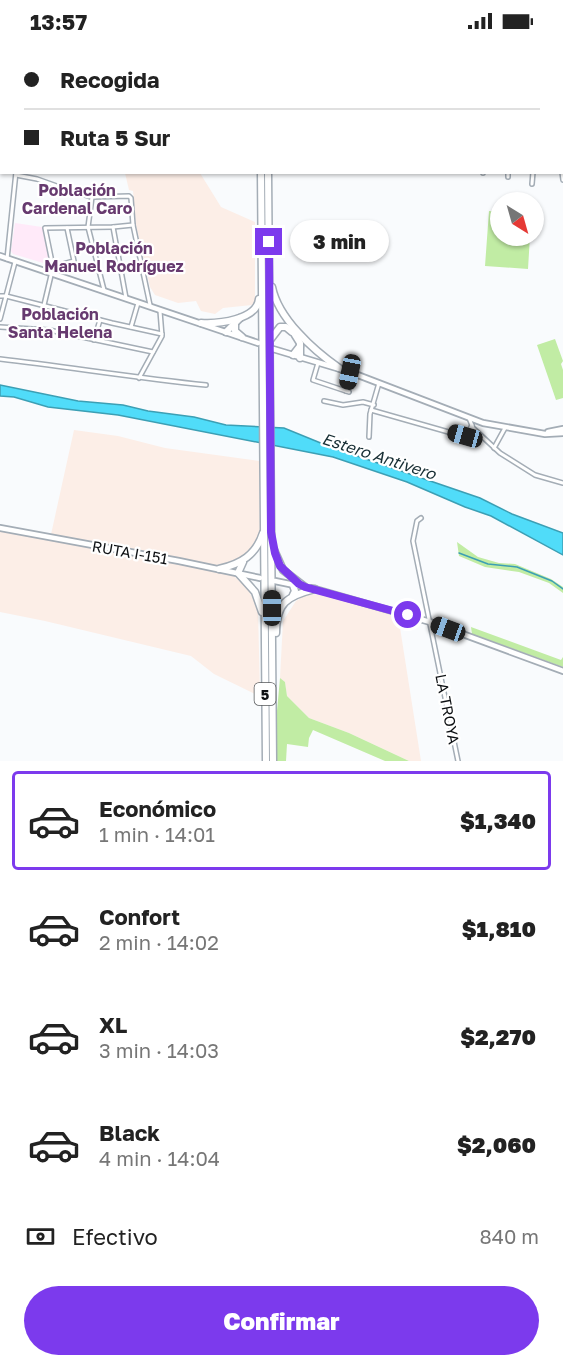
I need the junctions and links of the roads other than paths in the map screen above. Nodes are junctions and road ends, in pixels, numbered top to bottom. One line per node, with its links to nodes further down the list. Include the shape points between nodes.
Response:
1 (16, 174): 6 (street); 13 (street)
2 (261, 174): 11 (highway, 5)
3 (268, 174): 15 (highway, 5)
4 (534, 174): 5 (street)
5 (532, 184)
6 (92, 197): 7 (street, via 129,196); 10 (street)
7 (133, 225): 8 (street); 24 (street)
8 (113, 227): 10 (street); 21 (street)
9 (67, 228): 10 (street); 16 (street, via 74,261); 16 (street, via 45,228)
10 (88, 228): 18 (street)
11 (262, 248): 26 (highway, via 258,305); 35 (highway, 5)
12 (0, 256): 13 (street)
13 (7, 259): 14 (street)
14 (15, 262): 17 (street); 19 (street)
15 (269, 266): 38 (highway, 5); 39 (highway, via 278,306)
16 (53, 267): 17 (street)
17 (52, 273): 18 (street); 23 (street)
18 (104, 290): 21 (street)
19 (6, 296): 20 (street); 23 (street); 27 (street)
20 (0, 297)
21 (126, 298): 22 (street)
22 (138, 302): 24 (street); 32 (street)
23 (44, 305): 28 (street)
24 (150, 306): 25 (street)
25 (160, 309): 30 (street); 34 (street)
26 (243, 316): 29 (highway); 35 (highway, via 256,321)
27 (0, 319)
28 (100, 320): 32 (street); 37 (street)
29 (234, 321): 30 (highway); 33 (highway); 36 (highway, via 235,331)
30 (201, 323): 33 (street)
31 (0, 327): 37 (street, via 42,329)
32 (131, 327): 34 (street)
33 (226, 332): 36 (street)
34 (162, 334): 43 (street)
35 (262, 334): 61 (highway, 5)
36 (242, 337): 40 (street)
37 (94, 340): 43 (street)
38 (269, 340): 41 (highway, via 280,327 288,327); 61 (highway, 5)
39 (308, 342): 45 (highway); 48 (highway)
40 (258, 343)
41 (300, 345): 44 (highway); 45 (highway)
42 (273, 349): 44 (street)
43 (153, 352): 50 (street)
44 (293, 355): 45 (street)
45 (300, 358): 47 (street)
46 (0, 359): 50 (street)
47 (318, 362): 48 (street); 49 (street, via 313,380 348,392)
48 (339, 368): 49 (street)
49 (350, 372): 51 (street)
50 (139, 378): 52 (street)
51 (379, 383): 54 (street); 56 (street)
52 (206, 385)
53 (324, 401): 54 (street)
54 (374, 405): 55 (street)
55 (371, 410): 56 (street, via 466,437); 59 (street)
56 (474, 423): 57 (street); 60 (street)
57 (505, 428): 58 (street, via 540,433); 60 (street)
58 (563, 431)
59 (369, 437)
60 (494, 448): 62 (street, via 535,475)
61 (266, 468): 64 (highway, 5); 66 (highway, 5)
62 (563, 483)
63 (421, 518): 76 (street, LA TROYA, via 413,541)
64 (264, 527): 67 (highway, via 258,546); 77 (highway, 5)
65 (0, 528): 68 (street, RUTA I-151)
66 (271, 532): 73 (highway, via 280,566); 78 (highway, 5)
67 (243, 562): 68 (highway); 69 (highway)
68 (219, 569): 69 (street, RUTA I-151)
69 (238, 573): 70 (street, RUTA I-151); 77 (highway, via 257,597)
70 (260, 578)
71 (275, 581): 72 (street)
72 (292, 585): 73 (street); 75 (highway)
73 (305, 587): 74 (street)
74 (315, 589): 75 (highway); 76 (street)
75 (293, 596): 78 (highway, via 277,615)
76 (429, 622): 79 (street); 82 (street, LA TROYA)
77 (265, 627): 80 (highway, 5)
78 (272, 669): 81 (highway, 5)
79 (563, 671)
80 (266, 761)
81 (273, 761)
82 (458, 761)

